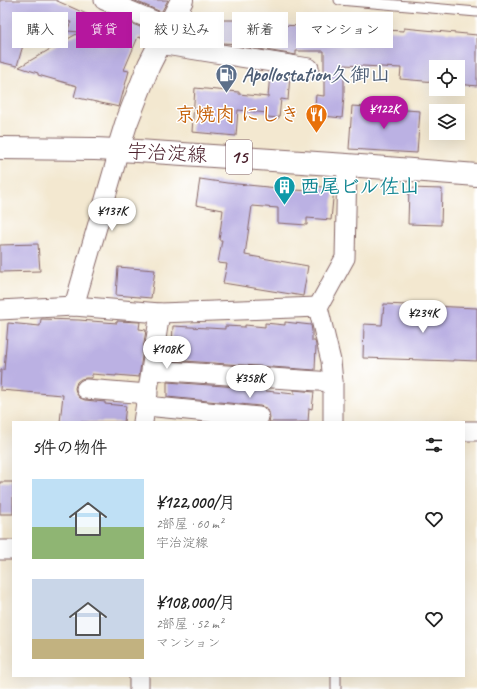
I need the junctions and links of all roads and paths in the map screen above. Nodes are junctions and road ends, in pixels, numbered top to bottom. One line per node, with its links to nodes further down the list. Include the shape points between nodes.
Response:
1 (104, 0): 6 (street)
2 (182, 0): 4 (main road)
3 (339, 0): 5 (lane)
4 (176, 12)
5 (477, 12)
6 (140, 22)
7 (158, 48): 11 (main road, via 146,72)
8 (218, 48): 9 (street)
9 (309, 68)
10 (0, 148): 11 (main road, 宇治淀線 / 15)
11 (118, 150): 12 (main road, 宇治淀線 / 15); 14 (street)
12 (347, 165): 13 (main road, 宇治淀線 / 15); 15 (street, via 345,258)
13 (477, 175)
14 (74, 306): 16 (street); 17 (street)
15 (318, 307): 17 (street); 19 (street, via 332,361)
16 (0, 310)
17 (160, 313): 18 (street)
18 (152, 370): 19 (street); 21 (street)
19 (333, 382): 23 (street)
20 (86, 389): 21 (street)
21 (146, 407): 22 (street)
22 (259, 417)
23 (333, 421)
24 (465, 431): 25 (street)
25 (477, 431)
26 (0, 550): 27 (street)
27 (12, 550)
28 (139, 677): 30 (street)
29 (336, 677): 31 (lane)
30 (139, 689)
31 (336, 689)

